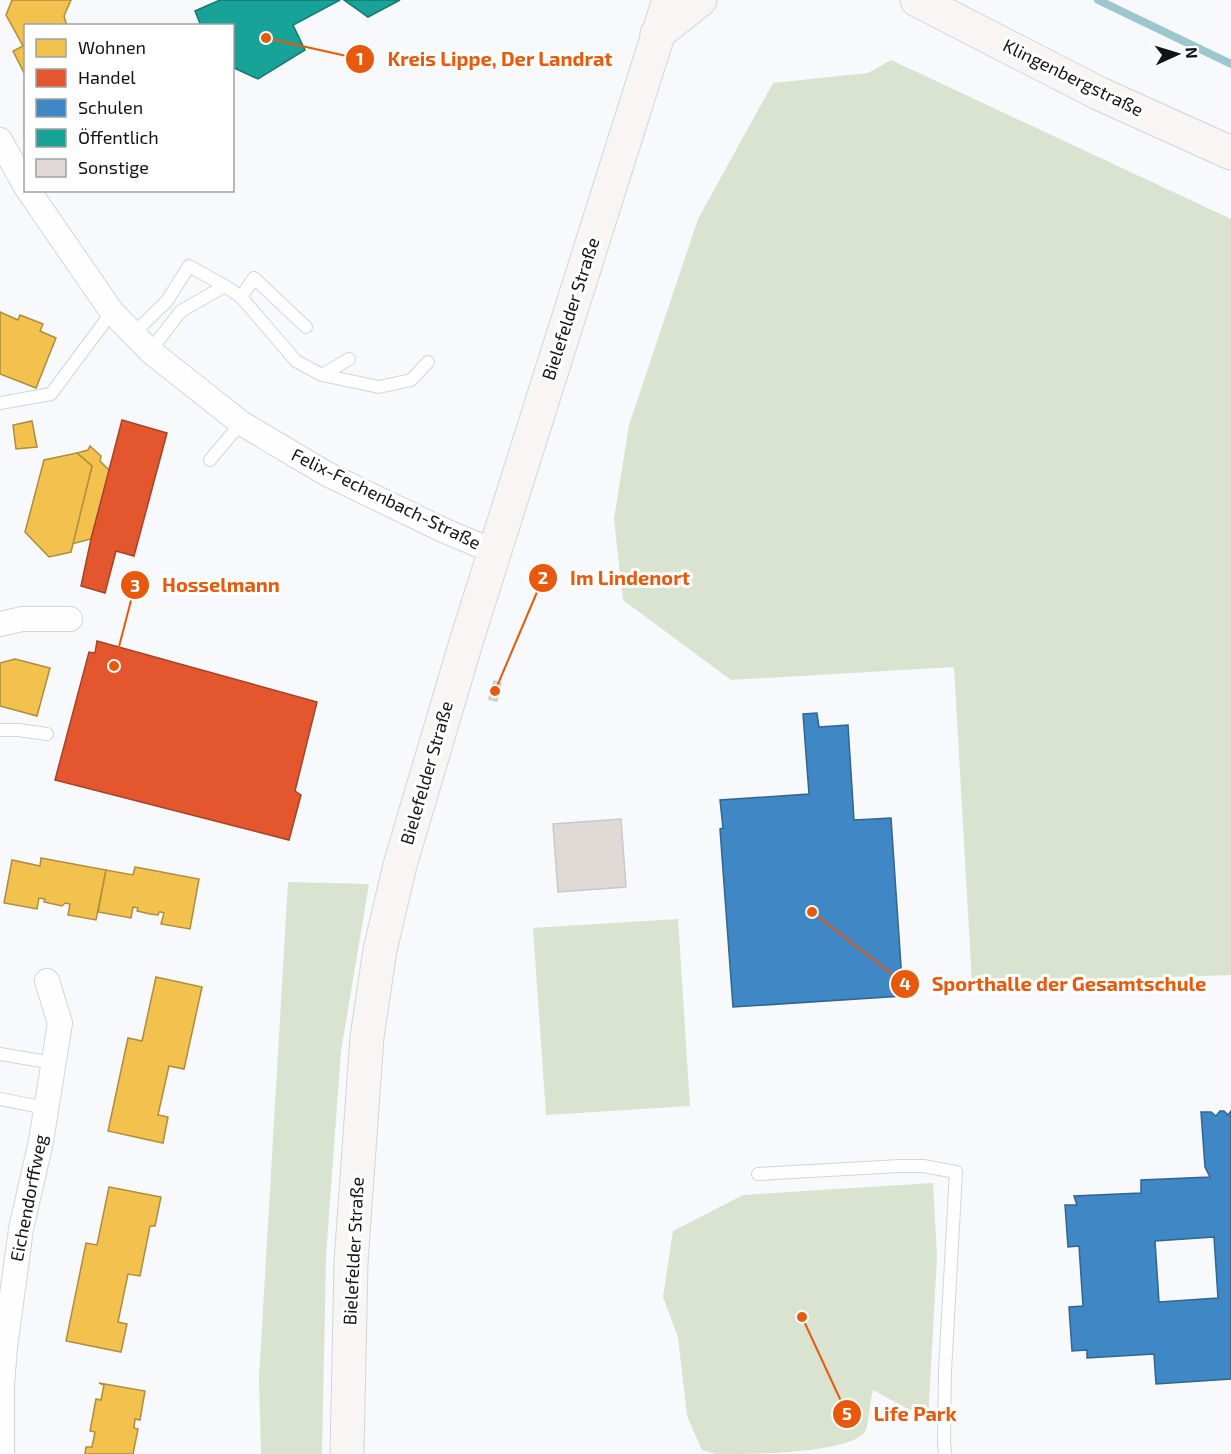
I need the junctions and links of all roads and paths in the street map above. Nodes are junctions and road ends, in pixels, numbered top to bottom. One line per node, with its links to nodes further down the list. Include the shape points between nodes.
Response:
1 (644, 0): 6 (main road, Bielefelder Straße)
2 (669, 0): 5 (main road, Bielefelder Straße)
3 (700, 0): 5 (main road)
4 (917, 0): 8 (main road, Klingenbergstraße, via 1098,93)
5 (657, 34): 6 (main road, Bielefelder Straße)
6 (632, 116): 23 (main road, Bielefelder Straße)
7 (0, 140): 9 (street, Felix-Fechenbach-Straße)
8 (1231, 153)
9 (24, 184)
10 (29, 192): 13 (street, Felix-Fechenbach-Straße)
11 (225, 286): 12 (lane); 15 (lane, via 189,266 167,301); 16 (lane, via 181,311)
12 (241, 297): 14 (lane, via 254,278); 19 (lane, via 296,361)
13 (112, 312): 15 (street, Felix-Fechenbach-Straße); 20 (lane, via 51,394)
14 (306, 327)
15 (133, 334): 16 (street, Felix-Fechenbach-Straße)
16 (150, 351): 21 (street, Felix-Fechenbach-Straße)
17 (349, 359): 19 (lane)
18 (428, 362): 19 (lane, via 411,380 379,387)
19 (322, 375)
20 (0, 403)
21 (241, 423): 22 (lane); 23 (street, Felix-Fechenbach-Straße, via 327,474)
22 (210, 460)
23 (493, 551): 35 (main road, Bielefelder Straße, via 400,865 380,950 367,1037 351,1262)
24 (70, 619): 25 (street, via 22,619)
25 (0, 624)
26 (0, 730): 27 (lane)
27 (46, 734)
28 (47, 981): 30 (street, Eichendorffweg, via 60,1023)
29 (0, 1054): 30 (lane)
30 (53, 1063): 32 (street, Eichendorffweg)
31 (0, 1099): 32 (lane)
32 (46, 1108): 34 (street, Eichendorffweg, via 21,1229 5,1347)
33 (758, 1174): 36 (lane, via 900,1166 956,1172 945,1371)
34 (2, 1454)
35 (347, 1454)
36 (945, 1454)

